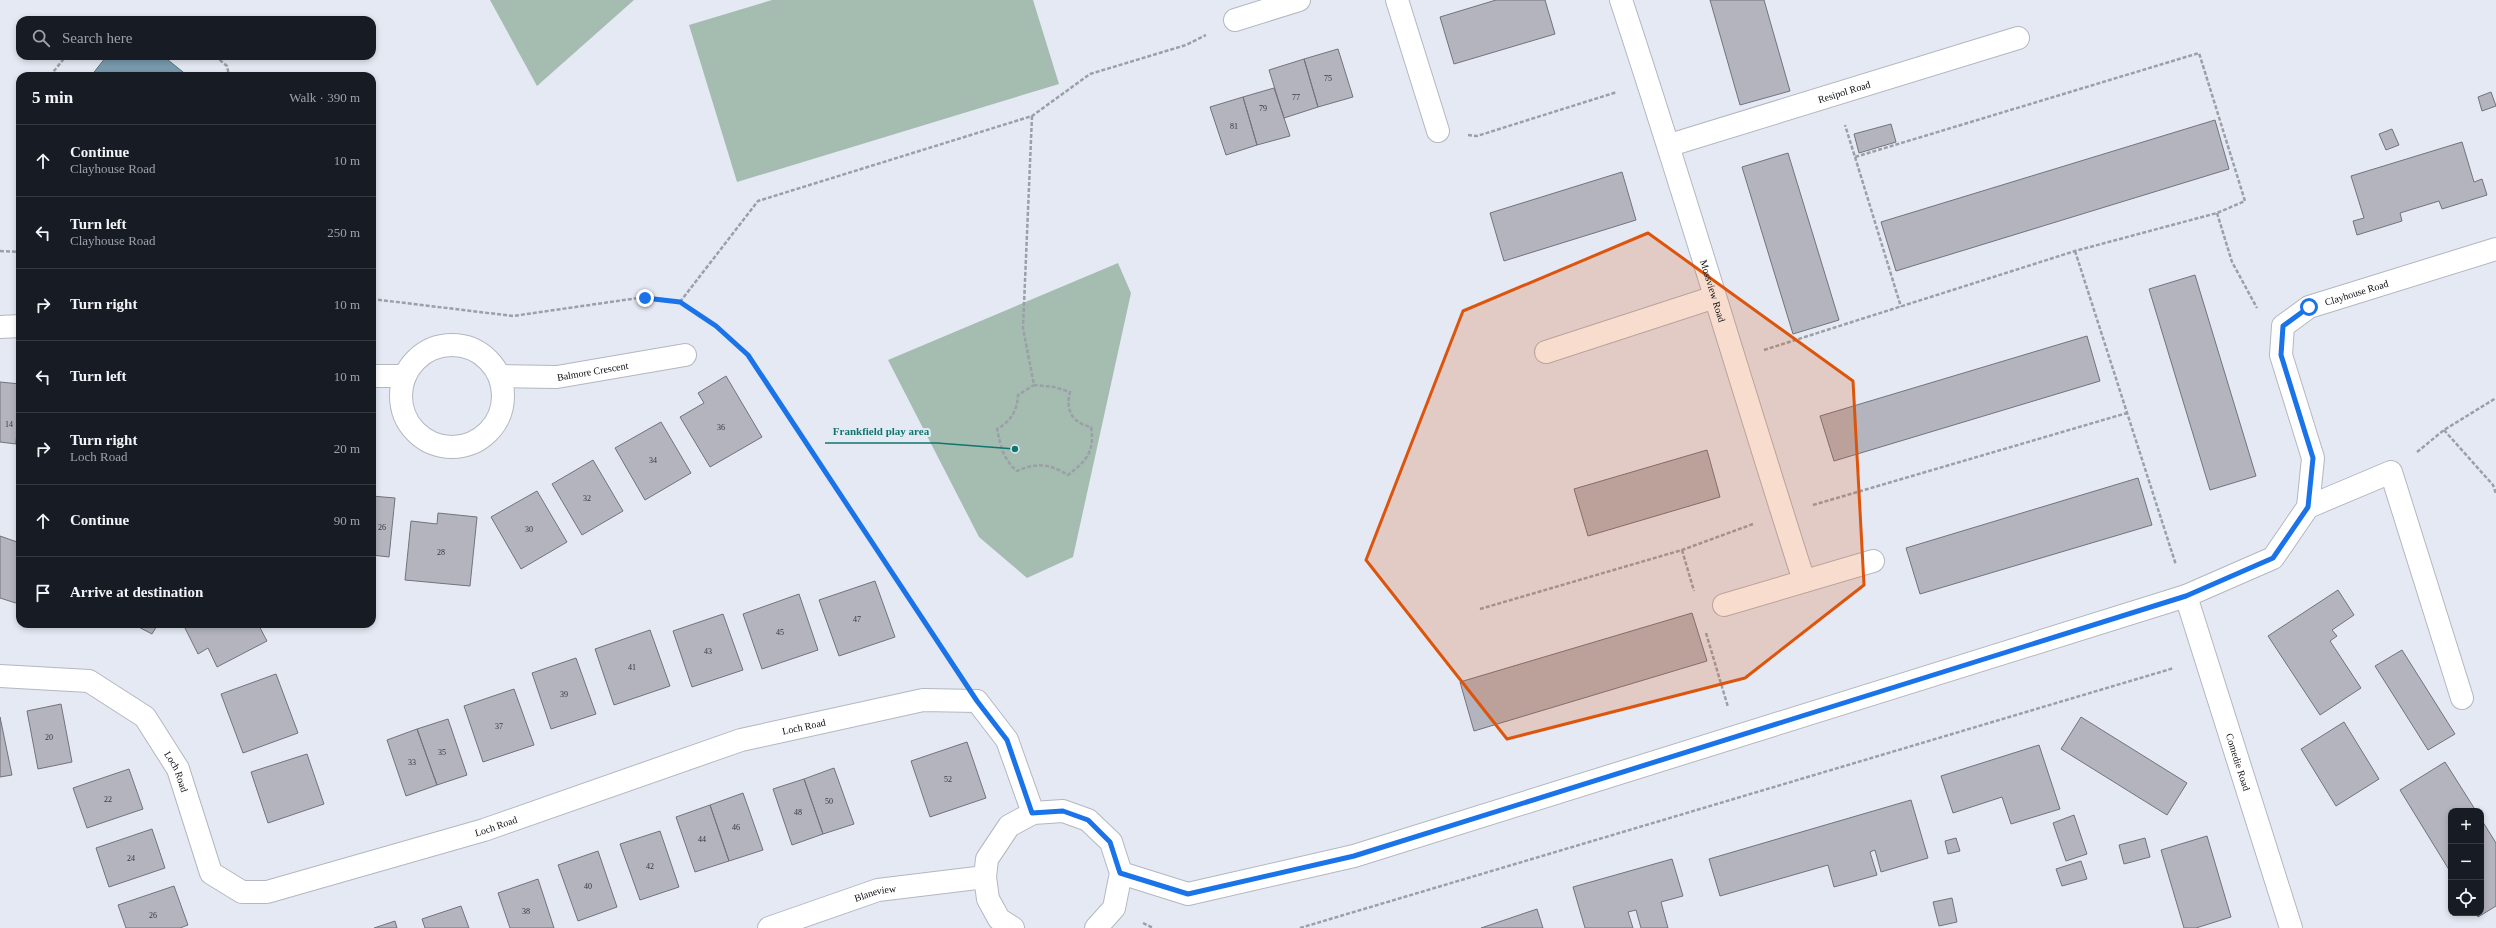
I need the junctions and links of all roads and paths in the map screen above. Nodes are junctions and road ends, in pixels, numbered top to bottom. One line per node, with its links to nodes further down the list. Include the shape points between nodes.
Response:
1 (1299, 0): 4 (street)
2 (1397, 0): 13 (street)
3 (1621, 0): 10 (street, Mossview Road)
4 (1235, 20): 12 (path, via 1186,46 1090,74)
5 (2018, 38): 11 (street, Resipol Road)
6 (63, 60): 8 (path)
7 (220, 60): 9 (path, via 227,66)
8 (53, 72)
9 (228, 72)
10 (1648, 82): 13 (path, via 1477,136); 14 (street, Mossview Road)
11 (1836, 94): 14 (street, Resipol Road); 15 (path)
12 (1032, 116): 24 (path, via 758,201); 34 (path, via 1023,328)
13 (1438, 131)
14 (1670, 146): 22 (street, Mossview Road)
15 (1855, 157): 16 (path, via 2199,53 2245,201); 25 (path)
16 (2217, 213): 19 (path); 21 (path)
17 (2496, 249): 39 (street, Clayhouse Road, via 2309,307 2283,326 2281,355 2313,458)
18 (0, 251): 20 (path)
19 (2075, 251): 25 (path); 44 (path)
20 (16, 252)
21 (2232, 262)
22 (1715, 298): 28 (street); 30 (street, Mossview Road)
23 (376, 299): 24 (path, via 512,316 645,298)
24 (680, 302): 50 (path, via 716,326 748,355)
25 (1900, 307): 30 (path)
26 (16, 326): 27 (street)
27 (0, 327)
28 (1546, 352)
29 (685, 355): 33 (street, Balmore Crescent, via 557,377)
30 (1733, 360): 42 (street, Mossview Road)
31 (376, 376): 32 (street)
32 (405, 376): 33 (street, via 414,361 427,351 443,345 461,345 477,351 490,361); 33 (street, via 401,392 403,409 410,424 421,436 436,444 453,447 469,444 484,436 495,424 502,409 503,392)
33 (500, 376)
34 (1034, 385): 34 (path, via 1070,392 1068,400 1071,415 1076,421 1091,427 1091,446 1085,461 1068,475 1047,465 1031,465 1017,471 1002,453 997,429 1006,424 1013,415 1018,405 1018,395)
35 (2496, 398): 36 (path)
36 (2444, 430): 37 (path); 38 (path, via 2493,485)
37 (2391, 472): 39 (street); 49 (street)
38 (2496, 494)
39 (2308, 507): 44 (street, Clayhouse Road, via 2273,558)
40 (1682, 550): 43 (path)
41 (1873, 561): 42 (street)
42 (1804, 581): 45 (street)
43 (1695, 594)
44 (2186, 596): 47 (street, Comedie Road); 51 (street, Clayhouse Road)
45 (1724, 606)
46 (1706, 632): 51 (path)
47 (2206, 659): 58 (path); 59 (street, Comedie Road)
48 (0, 676): 50 (street, Loch Road, via 89,681 145,717 178,769 211,873 242,892 267,892 484,830 741,740 923,700)
49 (2462, 698)
50 (977, 701): 52 (street, via 1007,740)
51 (1736, 736): 53 (street, Clayhouse Road, via 1354,856 1188,894)
52 (1032, 813): 53 (street, via 1063,811 1088,820 1110,842); 54 (street, via 1009,826 987,860)
53 (1120, 873): 57 (street, via 1114,908)
54 (985, 877): 55 (street, Blaneview, via 878,890); 56 (street, via 988,899 999,919)
55 (769, 928)
56 (1013, 928)
57 (1096, 928)
58 (1300, 928)
59 (2291, 928)

